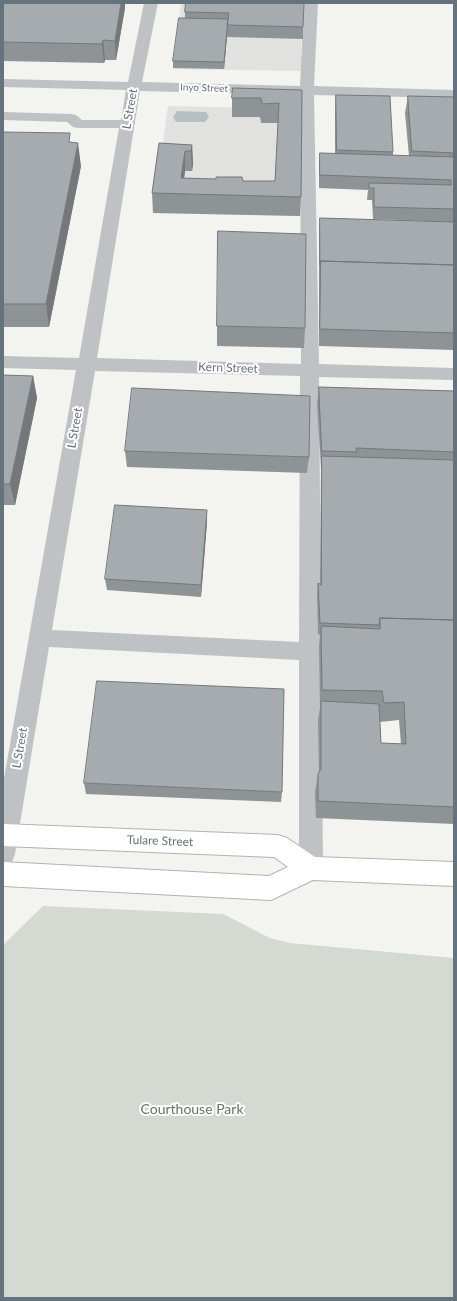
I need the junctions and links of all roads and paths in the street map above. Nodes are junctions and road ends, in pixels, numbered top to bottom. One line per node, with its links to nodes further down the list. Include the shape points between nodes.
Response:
1 (151, 3): 4 (street, L Street)
2 (311, 3): 5 (street)
3 (3, 83): 4 (street, Inyo Street)
4 (134, 86): 5 (street, Inyo Street); 8 (street, L Street)
5 (307, 91): 6 (street, Inyo Street); 11 (street)
6 (454, 94)
7 (3, 116): 8 (street, via 70,118 74,130)
8 (127, 124): 10 (street, L Street)
9 (3, 362): 10 (street, Kern Street)
10 (86, 365): 11 (street, Kern Street); 13 (street, L Street)
11 (309, 370): 12 (street, Kern Street); 14 (street)
12 (454, 374)
13 (39, 638): 14 (street); 15 (street, L Street)
14 (311, 652): 16 (street)
15 (4, 841): 16 (main road, Tulare Street, via 278,846)
16 (311, 868): 17 (main road, via 271,888); 18 (main road)
17 (3, 874)
18 (454, 874)

